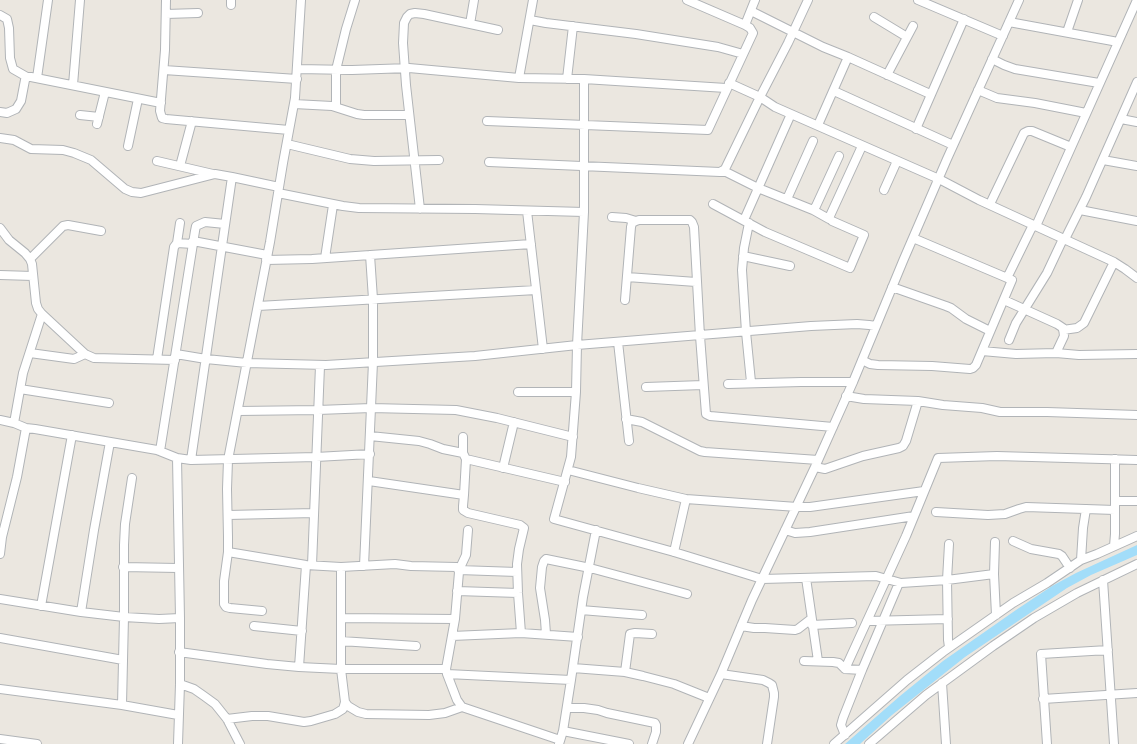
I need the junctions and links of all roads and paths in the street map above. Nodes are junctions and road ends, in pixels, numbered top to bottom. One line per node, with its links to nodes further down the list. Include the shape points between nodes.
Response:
1 (48, 0): 42 (street)
2 (80, 0): 49 (street)
3 (166, 0): 17 (street)
4 (301, 0): 37 (street)
5 (356, 0): 39 (street)
6 (474, 0): 23 (street)
7 (533, 0): 21 (street)
8 (687, 0): 24 (street)
9 (755, 0): 15 (street)
10 (808, 0): 29 (street)
11 (918, 0): 20 (street)
12 (1019, 0): 22 (street)
13 (1078, 0): 28 (street)
14 (1136, 0): 32 (street)
15 (751, 11): 24 (street); 29 (street)
16 (198, 13): 17 (street)
17 (166, 14): 38 (street)
18 (0, 15): 41 (street, via 7,19 13,69)
19 (874, 17): 31 (street)
20 (964, 19): 30 (street); 54 (street)
21 (530, 20): 25 (street); 43 (street)
22 (1009, 22): 28 (street); 30 (street)
23 (470, 24): 27 (street); 36 (street, via 424,14 410,14 404,23)
24 (745, 25): 33 (street, via 753,33)
25 (573, 26): 33 (street, via 718,47); 45 (street)
26 (913, 26): 31 (street)
27 (498, 30)
28 (1067, 32): 32 (street)
29 (793, 33): 34 (street); 55 (street)
30 (1003, 36): 35 (street)
31 (907, 37): 40 (street)
32 (1118, 42): 48 (street)
33 (743, 54): 50 (street)
34 (848, 57): 40 (street); 52 (street)
35 (992, 59): 48 (street, via 1015,69); 51 (street)
36 (404, 68): 39 (street); 43 (street); 64 (street)
37 (298, 69): 39 (street); 44 (street)
38 (164, 70): 44 (street); 57 (street)
39 (336, 70): 59 (street)
40 (887, 75): 54 (street)
41 (27, 77): 42 (street); 60 (street, via 21,101 16,109 7,113)
42 (37, 78): 49 (street)
43 (519, 78): 45 (street)
44 (297, 79): 58 (street)
45 (566, 79): 46 (street)
46 (584, 79): 50 (street); 69 (street)
47 (1137, 82): 65 (street)
48 (1099, 83): 61 (street)
49 (73, 85): 53 (street)
50 (728, 86): 55 (street); 69 (street, via 708,130)
51 (978, 90): 61 (street, via 997,98); 78 (street)
52 (834, 91): 70 (street); 71 (street)
53 (105, 92): 56 (street); 63 (street, via 98,120)
54 (930, 94): 71 (street)
55 (760, 97): 62 (street); 90 (street, via 725,169)
56 (138, 99): 57 (street); 76 (street)
57 (161, 103): 67 (street, via 162,118)
58 (294, 104): 59 (street); 72 (street)
59 (336, 107): 64 (street, via 364,115)
60 (0, 112)
61 (1086, 113): 79 (street)
62 (791, 114): 70 (street); 94 (street)
63 (80, 115)
64 (409, 115): 81 (street)
65 (1121, 119): 68 (street); 83 (street)
66 (487, 121): 69 (street)
67 (192, 122): 72 (street); 87 (street)
68 (1137, 122)
69 (584, 126): 89 (street)
70 (818, 126): 77 (street)
71 (916, 129): 78 (street)
72 (289, 130): 75 (street)
73 (0, 138): 91 (street, via 14,140 31,149 74,153 91,160 132,192 141,193)
74 (814, 141): 97 (street)
75 (287, 144): 81 (street, via 350,159); 95 (street)
76 (128, 146)
77 (862, 146): 85 (street); 107 (street)
78 (953, 146): 93 (street)
79 (1071, 147): 100 (street, via 1032,131 1024,133); 113 (street)
80 (839, 156): 102 (street)
81 (414, 159): 82 (street); 101 (street)
82 (439, 160)
83 (1103, 160): 88 (street); 103 (street)
84 (157, 161): 87 (street)
85 (897, 161): 93 (street); 96 (street)
86 (489, 162): 89 (street)
87 (180, 166): 91 (street)
88 (1137, 166)
89 (585, 167): 90 (street); 105 (street)
90 (720, 172): 94 (street, via 726,172)
91 (215, 174): 92 (street)
92 (232, 176): 95 (street); 112 (street)
93 (939, 179): 100 (street); 116 (street)
94 (758, 188): 97 (street); 110 (street)
95 (278, 190): 98 (street); 124 (street)
96 (884, 190)
97 (787, 200): 102 (street)
98 (333, 204): 101 (street, via 359,208); 125 (street)
99 (713, 204): 110 (street)
100 (990, 204): 113 (street)
101 (420, 209): 104 (street)
102 (812, 210): 107 (street)
103 (1080, 210): 109 (street); 117 (street)
104 (527, 211): 105 (street); 120 (street)
105 (584, 212): 150 (street)
106 (612, 217): 108 (street)
107 (829, 219): 110 (street, via 864,235 850,268)
108 (636, 221): 132 (street, via 631,227); 134 (street, via 692,222)
109 (1137, 221)
110 (746, 222): 123 (street)
111 (180, 223): 119 (street)
112 (225, 224): 118 (street, via 204,222 196,226); 121 (street)
113 (1035, 225): 117 (street); 133 (street, via 1030,229)
114 (0, 228): 126 (street)
115 (101, 231): 126 (street, via 63,226)
116 (913, 238): 133 (street); 135 (street)
117 (1064, 239): 127 (street); 141 (street, via 1047,273)
118 (193, 242): 119 (street); 121 (street); 157 (street)
119 (177, 243): 158 (street, via 173,250)
120 (531, 244): 122 (street); 136 (street)
121 (222, 246): 124 (street); 159 (street)
122 (370, 255): 125 (street); 137 (street)
123 (743, 256): 128 (street); 146 (street, via 742,283)
124 (267, 257): 125 (street); 140 (street)
125 (325, 258)
126 (30, 259): 131 (street)
127 (1114, 262): 129 (street); 144 (street, via 1084,323 1077,328)
128 (790, 266)
129 (1135, 274)
130 (0, 275): 131 (street)
131 (33, 276): 142 (street, via 36,303)
132 (627, 277): 134 (street); 138 (street)
133 (1008, 278): 139 (street, via 1012,280)
134 (696, 282): 147 (street)
135 (892, 287): 143 (street); 145 (street, via 951,308)
136 (536, 290): 137 (street); 151 (street)
137 (373, 300): 140 (street); 161 (street)
138 (625, 300)
139 (1004, 300): 141 (street); 145 (street)
140 (258, 306): 162 (street)
141 (1024, 309): 144 (street, via 1057,324); 148 (street)
142 (42, 314): 153 (street); 155 (street)
143 (876, 326): 146 (street, via 838,325); 160 (street)
144 (1063, 330): 154 (street, via 1064,336)
145 (990, 331): 152 (street)
146 (746, 332): 147 (street); 164 (street)
147 (700, 336): 149 (street); 167 (street)
148 (1009, 340)
149 (618, 342): 150 (street); 179 (street)
150 (577, 345): 151 (street); 171 (street)
151 (543, 349): 161 (street)
152 (982, 350): 154 (street, via 1016,354); 160 (street, via 976,365 970,369 878,365)
153 (30, 353): 155 (street, via 74,359); 169 (street)
154 (1056, 353): 156 (street)
155 (85, 354): 158 (street, via 94,358)
156 (1137, 354)
157 (175, 357): 158 (street); 159 (street); 191 (street)
158 (157, 359)
159 (206, 359): 162 (street); 197 (street)
160 (862, 360): 165 (street)
161 (373, 362): 163 (street); 175 (street)
162 (247, 363): 163 (street); 177 (street)
163 (320, 366): 176 (street)
164 (751, 382): 165 (street); 166 (street)
165 (853, 382): 172 (street)
166 (728, 384)
167 (703, 385): 168 (street); 183 (street, via 705,411 710,416)
168 (646, 387)
169 (20, 389): 174 (street); 182 (street)
170 (518, 392): 171 (street)
171 (576, 392): 188 (street)
172 (846, 396): 173 (street); 183 (street)
173 (918, 401): 178 (street, via 1000,412); 200 (street, via 903,446 862,456 825,469)
174 (109, 403)
175 (372, 408): 176 (street); 181 (street, via 456,410); 186 (street)
176 (318, 410): 177 (street); 194 (street)
177 (238, 411): 198 (street)
178 (1137, 416)
179 (626, 419): 189 (street); 200 (street, via 642,422 705,452)
180 (0, 420): 182 (street)
181 (514, 422): 188 (street); 201 (street)
182 (14, 423): 184 (street)
183 (833, 426): 200 (street)
184 (26, 428): 185 (street); 228 (street)
185 (72, 436): 190 (street); 251 (street)
186 (370, 436): 192 (street); 193 (street, via 424,442)
187 (463, 437): 193 (street)
188 (573, 437): 202 (street)
189 (629, 441)
190 (110, 442): 191 (street); 254 (street)
191 (160, 451): 195 (street)
192 (370, 454): 194 (street); 204 (street)
193 (465, 456): 201 (street); 207 (street)
194 (316, 457): 198 (street); 214 (street)
195 (177, 458): 197 (street); 235 (street)
196 (1114, 459): 199 (street); 206 (street, via 997,456 938,458); 209 (street)
197 (192, 460): 198 (street)
198 (228, 460): 216 (street)
199 (1137, 460)
200 (817, 464): 211 (street)
201 (503, 468): 205 (street)
202 (568, 470): 205 (street); 208 (street)
203 (132, 478): 233 (street, via 125,524)
204 (369, 482): 207 (street); 232 (street)
205 (565, 482): 219 (street, via 554,519)
206 (924, 491): 211 (street); 217 (street)
207 (464, 495): 239 (street, via 463,510 468,513 524,527)
208 (686, 499): 211 (street); 227 (street)
209 (1115, 501): 210 (street); 213 (street)
210 (1137, 501)
211 (797, 506): 220 (street)
212 (1086, 510): 213 (street); 215 (street, via 1026,507 1005,514 988,515); 229 (street)
213 (1115, 510): 225 (street)
214 (314, 512): 216 (street); 231 (street)
215 (936, 512)
216 (228, 515): 226 (street)
217 (914, 516): 220 (street, via 810,532 795,533); 243 (street)
218 (468, 530): 238 (street, via 466,556)
219 (596, 530): 227 (street); 236 (street)
220 (785, 530): 242 (street)
221 (1137, 536): 225 (street)
222 (1013, 541): 237 (street, via 1031,549 1059,554)
223 (995, 542): 240 (street)
224 (949, 544): 244 (street)
225 (1114, 546): 229 (street)
226 (228, 552): 231 (street); 253 (street, via 224,604 230,608)
227 (674, 552): 242 (street)
228 (0, 554)
229 (1081, 560): 237 (street)
230 (1137, 564): 245 (street)
231 (309, 565): 234 (street); 268 (street)
232 (364, 566): 234 (street); 238 (street, via 452,566)
233 (123, 567): 235 (street); 257 (street)
234 (341, 567): 259 (street)
235 (178, 568): 258 (street)
236 (590, 568): 249 (street); 252 (street); 270 (street, via 548,559 544,561 540,588)
237 (1070, 568): 256 (street)
238 (459, 570): 239 (street); 247 (street)
239 (517, 572): 248 (street)
240 (994, 574): 244 (street); 256 (street)
241 (806, 578): 242 (street); 243 (street, via 876,576); 264 (street)
242 (762, 579): 267 (street)
243 (886, 579): 246 (street); 262 (street)
244 (947, 580): 246 (street); 261 (street)
245 (1103, 580): 278 (street); 293 (street, via 1034,618)
246 (899, 583): 263 (street)
247 (457, 591): 248 (street); 260 (street)
248 (518, 593): 269 (street)
249 (687, 594)
250 (0, 599): 251 (street)
251 (41, 606): 254 (street)
252 (582, 610): 255 (street); 273 (street)
253 (262, 611)
254 (82, 612): 257 (street)
255 (642, 615)
256 (996, 615): 277 (street)
257 (124, 617): 258 (street); 280 (street)
258 (180, 618): 279 (street)
259 (341, 618): 260 (street); 275 (street)
260 (455, 619): 272 (street)
261 (948, 619): 263 (street); 277 (street)
262 (867, 621): 263 (street); 286 (street)
263 (882, 621): 287 (street)
264 (812, 622): 265 (street); 267 (street, via 795,630); 282 (street)
265 (852, 623)
266 (254, 626): 268 (street)
267 (741, 626): 290 (street)
268 (302, 631): 283 (street)
269 (521, 633): 270 (street); 272 (street)
270 (546, 634): 273 (street)
271 (652, 634): 289 (street, via 630,634)
272 (452, 636): 288 (street)
273 (578, 637): 284 (street)
274 (0, 638): 280 (street)
275 (341, 641): 276 (street); 285 (street)
276 (416, 646)
277 (950, 647): 306 (street, via 906,680)
278 (1108, 650): 296 (street); 298 (street, via 1041,654)
279 (179, 652): 283 (street); 292 (street)
280 (123, 660): 300 (street)
281 (804, 661): 282 (street)
282 (818, 661): 286 (street, via 836,662)
283 (299, 667): 285 (street)
284 (573, 668): 289 (street); 291 (street)
285 (341, 669): 288 (street); 299 (street)
286 (847, 669): 287 (street)
287 (860, 670): 306 (street, via 841,725)
288 (447, 672): 291 (street); 301 (street)
289 (625, 672): 297 (street, via 674,684)
290 (721, 674): 297 (street); 316 (street, via 763,680 772,685 774,698)
291 (571, 680): 302 (street)
292 (180, 684): 303 (street); 304 (street, via 215,704)
293 (942, 684): 318 (street); 319 (street)
294 (0, 689): 300 (street)
295 (1137, 693): 296 (street)
296 (1111, 695): 298 (street); 321 (street)
297 (710, 698): 315 (street)
298 (1043, 699): 320 (street)
299 (345, 702): 301 (street, via 352,710 366,714 438,715); 304 (street, via 343,709 335,714 311,721 268,716)
300 (122, 705): 303 (street)
301 (462, 707): 308 (street)
302 (567, 708): 305 (street); 314 (street, via 598,710 654,723 656,732)
303 (178, 715): 311 (street)
304 (227, 719): 312 (street)
305 (563, 731): 308 (street); 313 (street)
306 (845, 735): 317 (street)
307 (0, 739): 309 (street)
308 (560, 742)
309 (24, 743): 310 (street)
310 (37, 744)
311 (178, 744)
312 (240, 744)
313 (629, 744)
314 (652, 744)
315 (688, 744)
316 (767, 744)
317 (834, 744)
318 (869, 744)
319 (946, 744)
320 (1047, 744)
321 (1114, 744)

